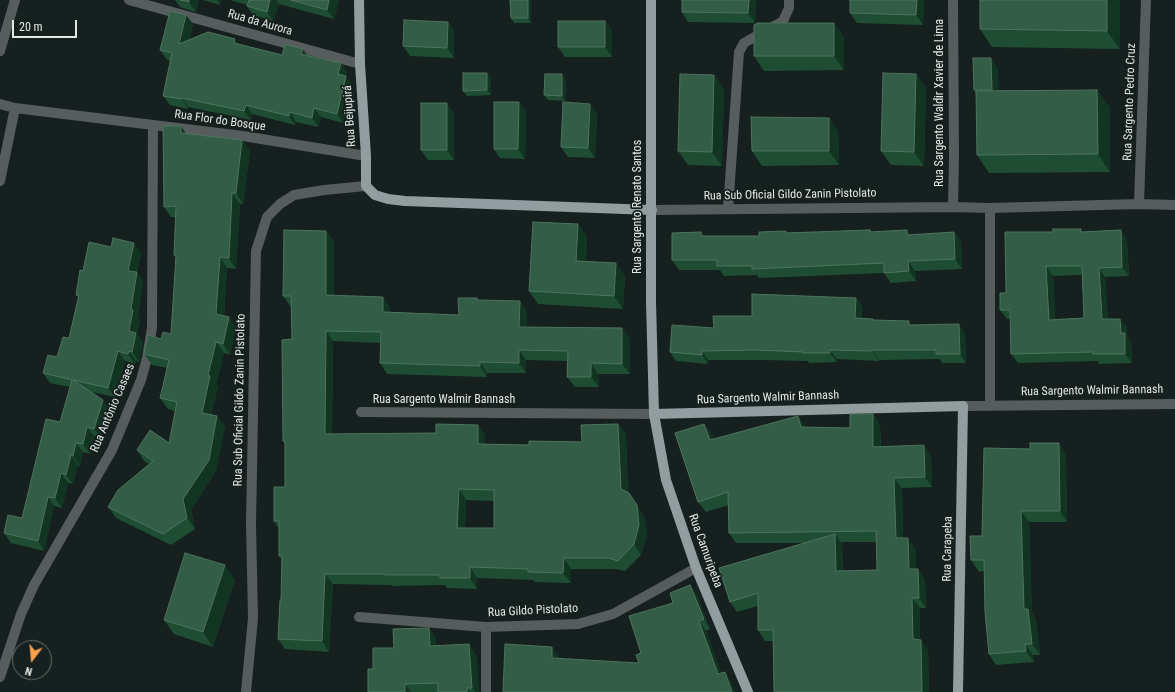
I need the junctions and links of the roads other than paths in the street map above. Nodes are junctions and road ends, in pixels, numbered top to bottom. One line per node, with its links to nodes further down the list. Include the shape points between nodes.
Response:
1 (14, 0): 8 (street)
2 (129, 0): 9 (street, Rua da Aurora)
3 (359, 0): 9 (main road, Rua Beijupirá)
4 (651, 0): 21 (main road, Rua Sargento Renato Santos)
5 (789, 0): 20 (street, via 789,8 783,20 744,43 740,52)
6 (953, 0): 18 (street, Rua Sargento Waldir Xavier de Lima)
7 (1146, 0): 16 (street, Rua Sargento Pedro Cruz)
8 (0, 51)
9 (360, 64): 13 (main road, Rua Beijupirá)
10 (0, 104): 11 (street, Rua Flor do Bosque)
11 (15, 108): 12 (street, Rua Flor do Bosque); 14 (street)
12 (153, 125): 13 (street, Rua Flor do Bosque, via 243,136); 30 (street, Rua Antônio Casaes, via 152,328 141,380 112,450 34,585 21,614)
13 (366, 156): 15 (main road, Rua Beijupirá)
14 (0, 181)
15 (366, 186): 21 (main road, Rua Sub Oficial Gildo Zanin Pistolato, via 375,195 405,202); 31 (street, Rua Sub Oficial Gildo Zanin Pistolato, via 294,195 267,217 256,251 251,524 253,618)
16 (1139, 204): 17 (street, Rua Sub Oficial Gildo Zanin Pistolato); 19 (street, Rua Sub Oficial Gildo Zanin Pistolato)
17 (1175, 205)
18 (953, 207): 19 (street, Rua Sub Oficial Gildo Zanin Pistolato); 20 (street, Rua Sub Oficial Gildo Zanin Pistolato)
19 (990, 208): 23 (street)
20 (728, 209): 21 (street, Rua Sub Oficial Gildo Zanin Pistolato)
21 (652, 210): 26 (main road, Rua Sargento Renato Santos)
22 (1175, 404): 23 (street, Rua Sargento Walmir Bannash)
23 (990, 405): 24 (street, Rua Sargento Walmir Bannash)
24 (963, 406): 26 (main road, Rua Sargento Walmir Bannash); 34 (main road, Rua Carapeba)
25 (361, 412): 26 (street, Rua Sargento Walmir Bannash)
26 (654, 414): 27 (main road, Rua Camuripeba, via 666,480)
27 (696, 568): 29 (street, Rua Gildo Pistolato, via 613,614 578,624); 33 (main road, Rua Camuripeba)
28 (359, 617): 29 (street, Rua Gildo Pistolato)
29 (486, 627): 32 (street)
30 (0, 677)
31 (246, 692)
32 (486, 692)
33 (748, 692)
34 (958, 692)

